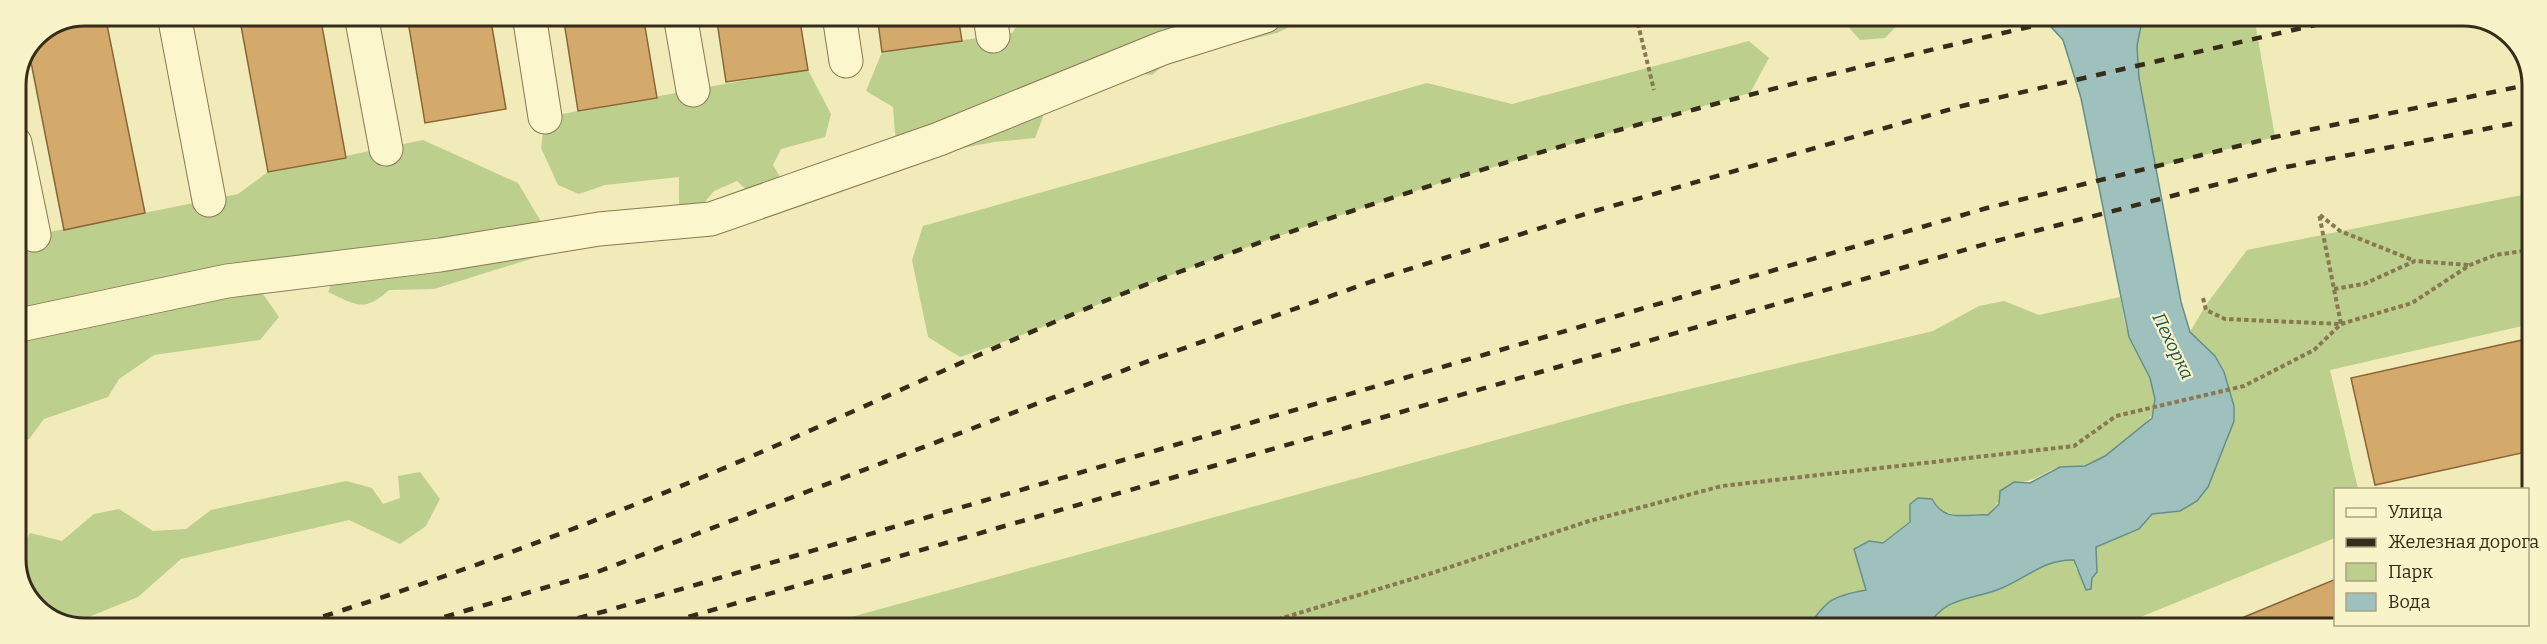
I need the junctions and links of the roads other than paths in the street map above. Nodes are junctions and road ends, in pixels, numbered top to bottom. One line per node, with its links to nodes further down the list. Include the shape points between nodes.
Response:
1 (176, 26): 12 (lane)
2 (363, 26): 10 (lane)
3 (531, 26): 9 (lane)
4 (682, 26): 8 (lane)
5 (841, 26): 7 (lane)
6 (1233, 26): 14 (lane, via 1163,48 939,139 711,219 598,229 440,255 227,281)
7 (846, 61)
8 (693, 90)
9 (545, 117)
10 (386, 149)
11 (26, 196): 13 (lane)
12 (209, 200)
13 (34, 235)
14 (26, 324)

